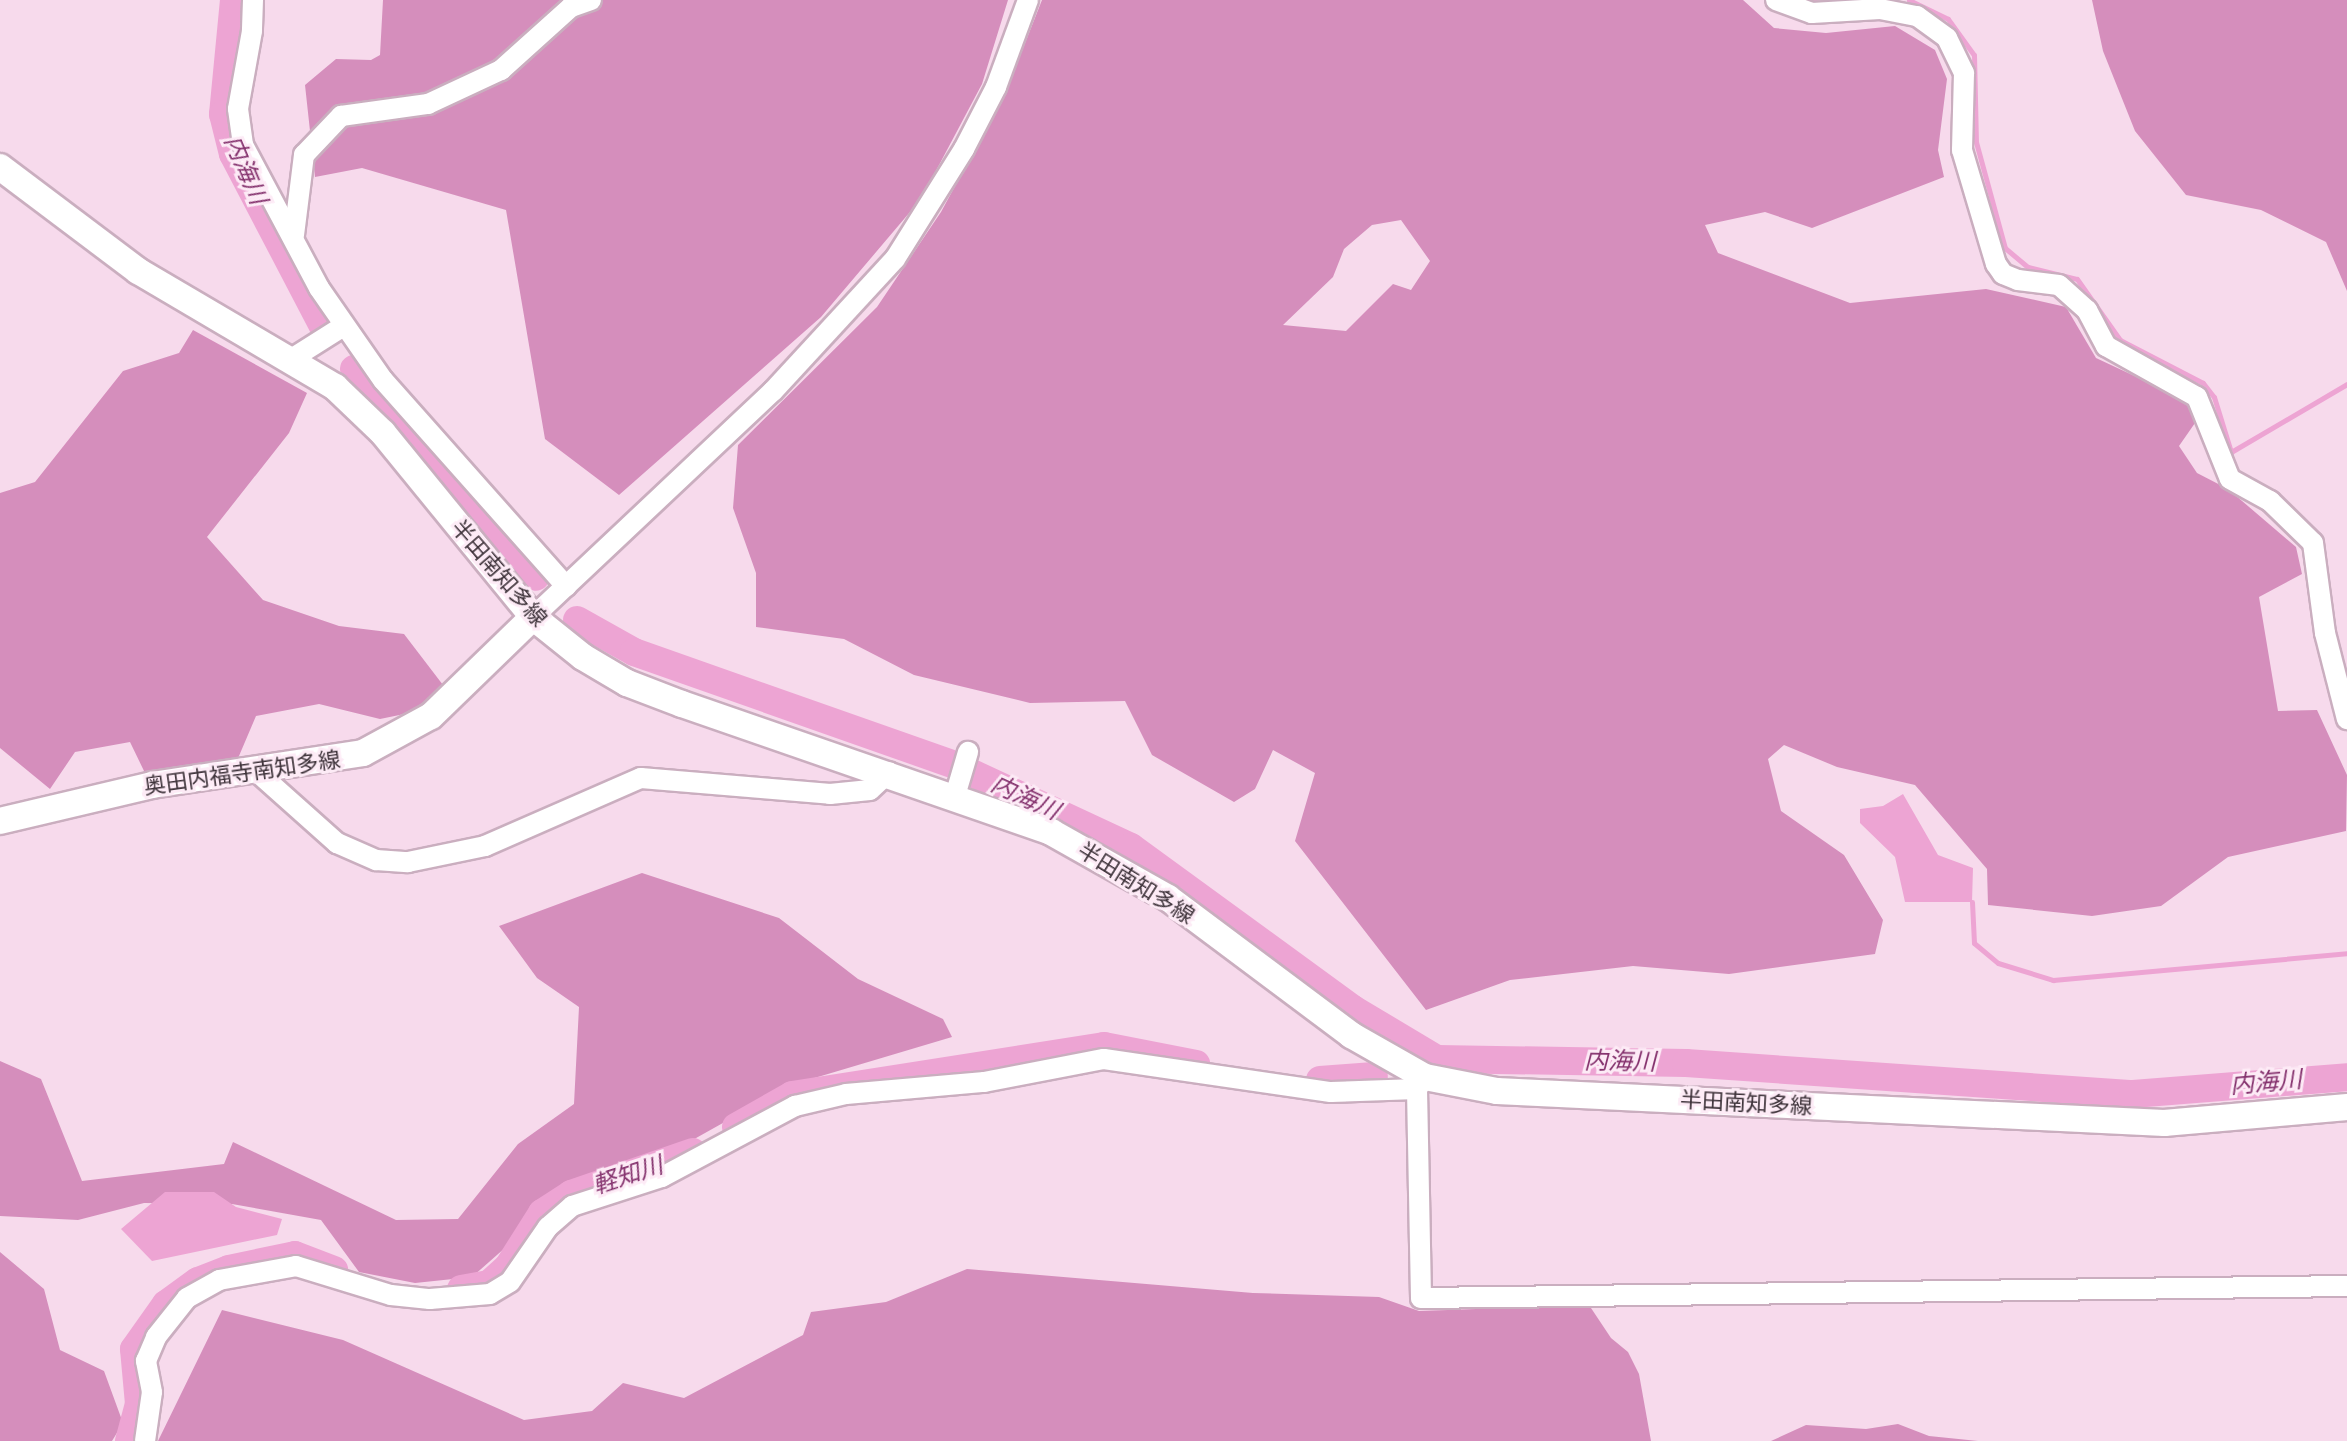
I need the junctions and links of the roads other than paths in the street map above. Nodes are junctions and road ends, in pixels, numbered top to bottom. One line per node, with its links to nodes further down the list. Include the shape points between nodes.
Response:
1 (253, 0): 6 (street, via 238,109 243,145)
2 (591, 0): 6 (street, via 571,7 501,70 477,82 428,104 341,116 304,155)
3 (1028, 0): 9 (street, via 996,87 895,259 773,391)
4 (1776, 0): 11 (street, via 1812,13 1880,9 1917,16 1947,38 1964,73 1962,150 1996,264 2018,280 2059,285 2087,310 2106,346 2197,397 2230,479 2270,501 2313,543 2325,633)
5 (0, 167): 8 (main road, 半田南知多線, via 138,271)
6 (294, 235): 7 (street)
7 (342, 327): 8 (street); 9 (street)
8 (293, 358): 10 (main road, 半田南知多線, via 335,387 383,433)
9 (566, 586): 10 (street)
10 (533, 617): 13 (main road, 奥田内福寺南知多線, via 468,684 394,740 327,763); 14 (main road, 半田南知多線, via 627,683)
11 (2347, 719)
12 (968, 752): 15 (street)
13 (255, 770): 14 (street, via 337,843 376,860 408,862 485,846 641,778 830,794 870,790); 16 (main road, 奥田内福寺南知多線, via 52,804)
14 (889, 772): 15 (main road, 半田南知多線)
15 (955, 796): 17 (main road, 半田南知多線, via 1051,832 1113,863)
16 (0, 821)
17 (1421, 1083): 18 (main road, 半田南知多線, via 2164,1123); 19 (street, via 1421,1298); 20 (street, via 1331,1092 1104,1059 984,1082 846,1094 795,1106 662,1177 572,1206 548,1227 510,1282 490,1294 430,1299 391,1295 296,1266 219,1280 187,1298 156,1337 146,1361 152,1392)
18 (2347, 1107)
19 (2347, 1286)
20 (145, 1441)

